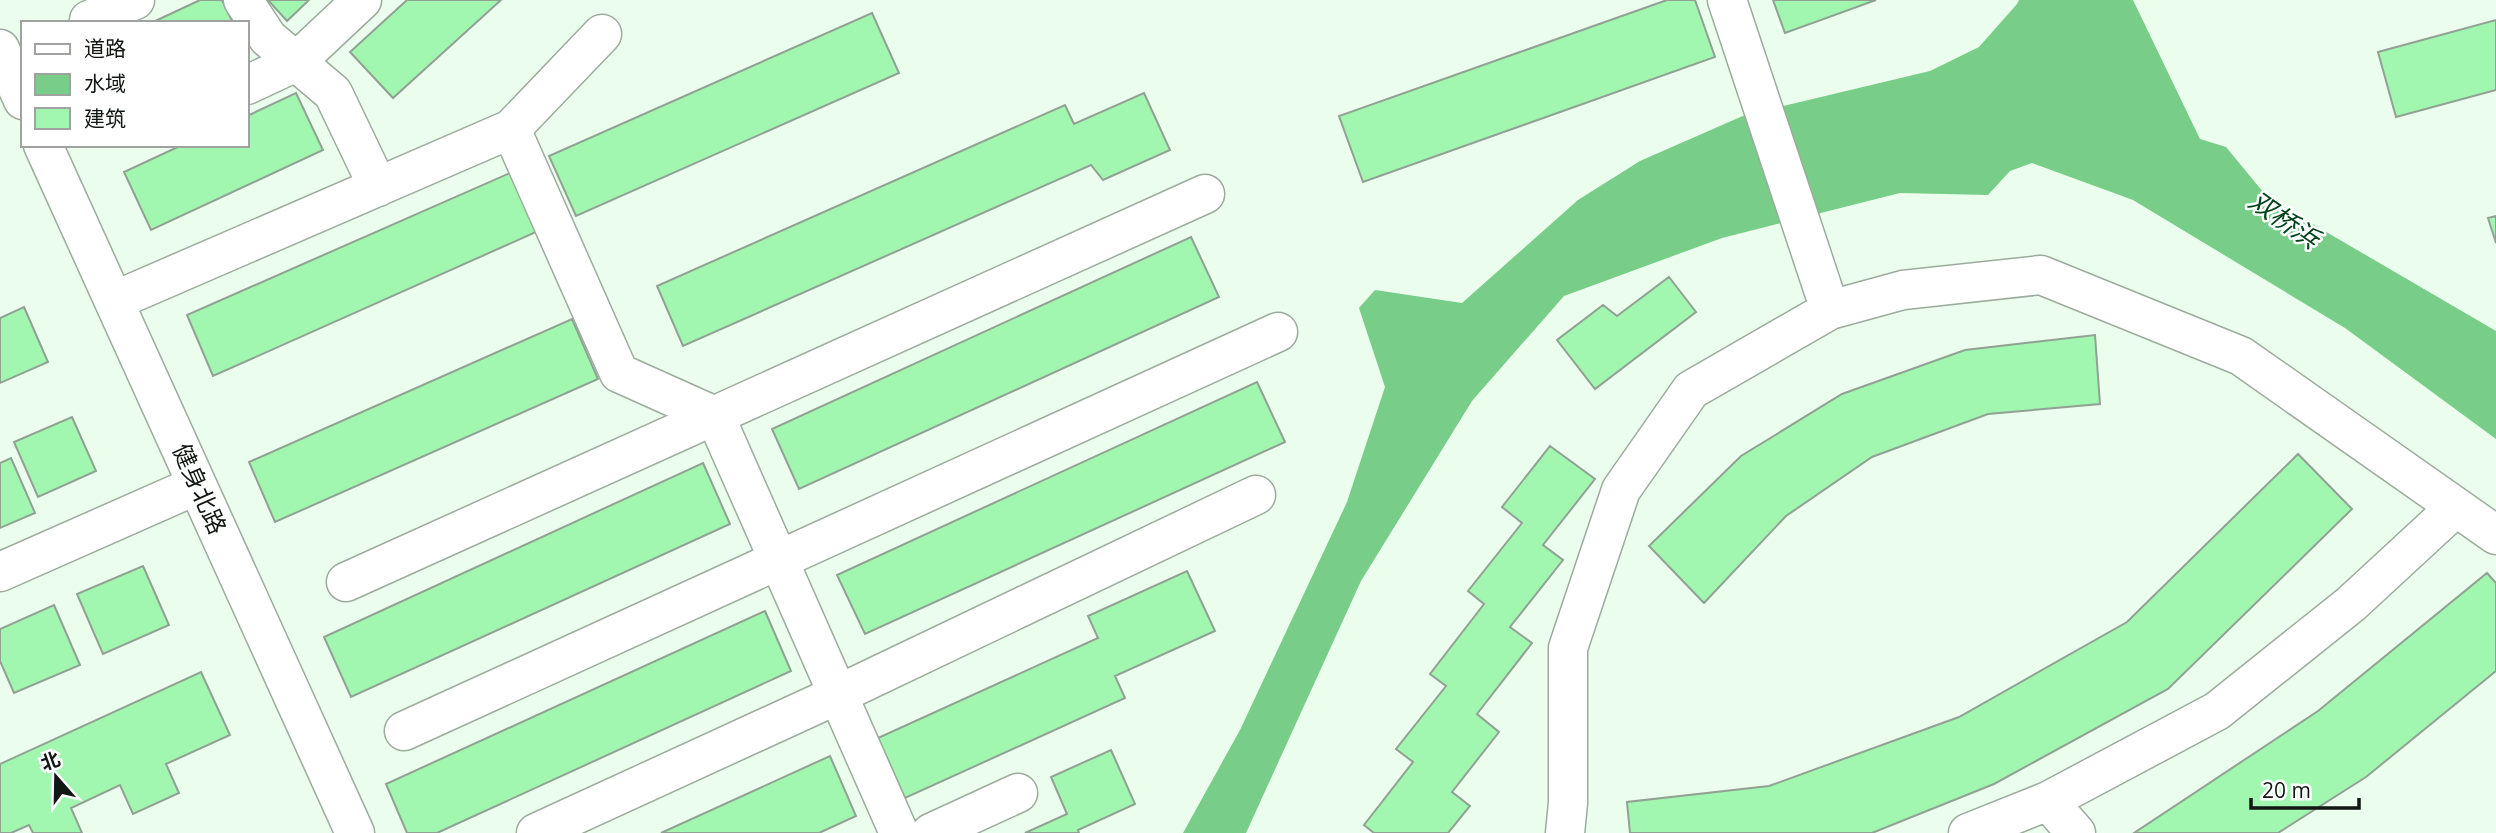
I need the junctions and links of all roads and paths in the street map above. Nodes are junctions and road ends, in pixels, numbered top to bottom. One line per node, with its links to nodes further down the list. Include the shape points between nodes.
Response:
1 (135, 0): 5 (street)
2 (243, 0): 8 (street, via 268,37)
3 (362, 0): 8 (street)
4 (1727, 0): 16 (street)
5 (89, 20)
6 (602, 34): 11 (street)
7 (0, 49): 10 (street)
8 (296, 62): 9 (street); 13 (street, via 333,93)
9 (248, 85)
10 (21, 96)
11 (511, 129): 13 (street); 18 (street, via 619,373)
12 (44, 147): 15 (street, 健身北路)
13 (379, 187): 15 (street)
14 (1205, 194): 18 (street)
15 (114, 301): 19 (street, 健身北路)
16 (1830, 310): 21 (street, via 1903,290 2041,275 2241,356); 34 (street, via 1691,390 1621,490 1568,648)
17 (1278, 332): 23 (street)
18 (715, 416): 23 (street); 25 (street)
19 (198, 485): 24 (street); 30 (street, 健身北路)
20 (1256, 495): 26 (street)
21 (2456, 507): 22 (street); 29 (street, via 2351,604 2217,712)
22 (2496, 535)
23 (779, 560): 26 (street); 27 (street)
24 (0, 572)
25 (346, 582)
26 (839, 694): 31 (street); 32 (street)
27 (404, 731)
28 (1018, 793): 33 (street)
29 (2048, 801): 35 (street); 36 (street)
30 (355, 833)
31 (536, 833)
32 (899, 833)
33 (931, 833)
34 (1565, 833)
35 (1968, 833)
36 (2076, 833)

